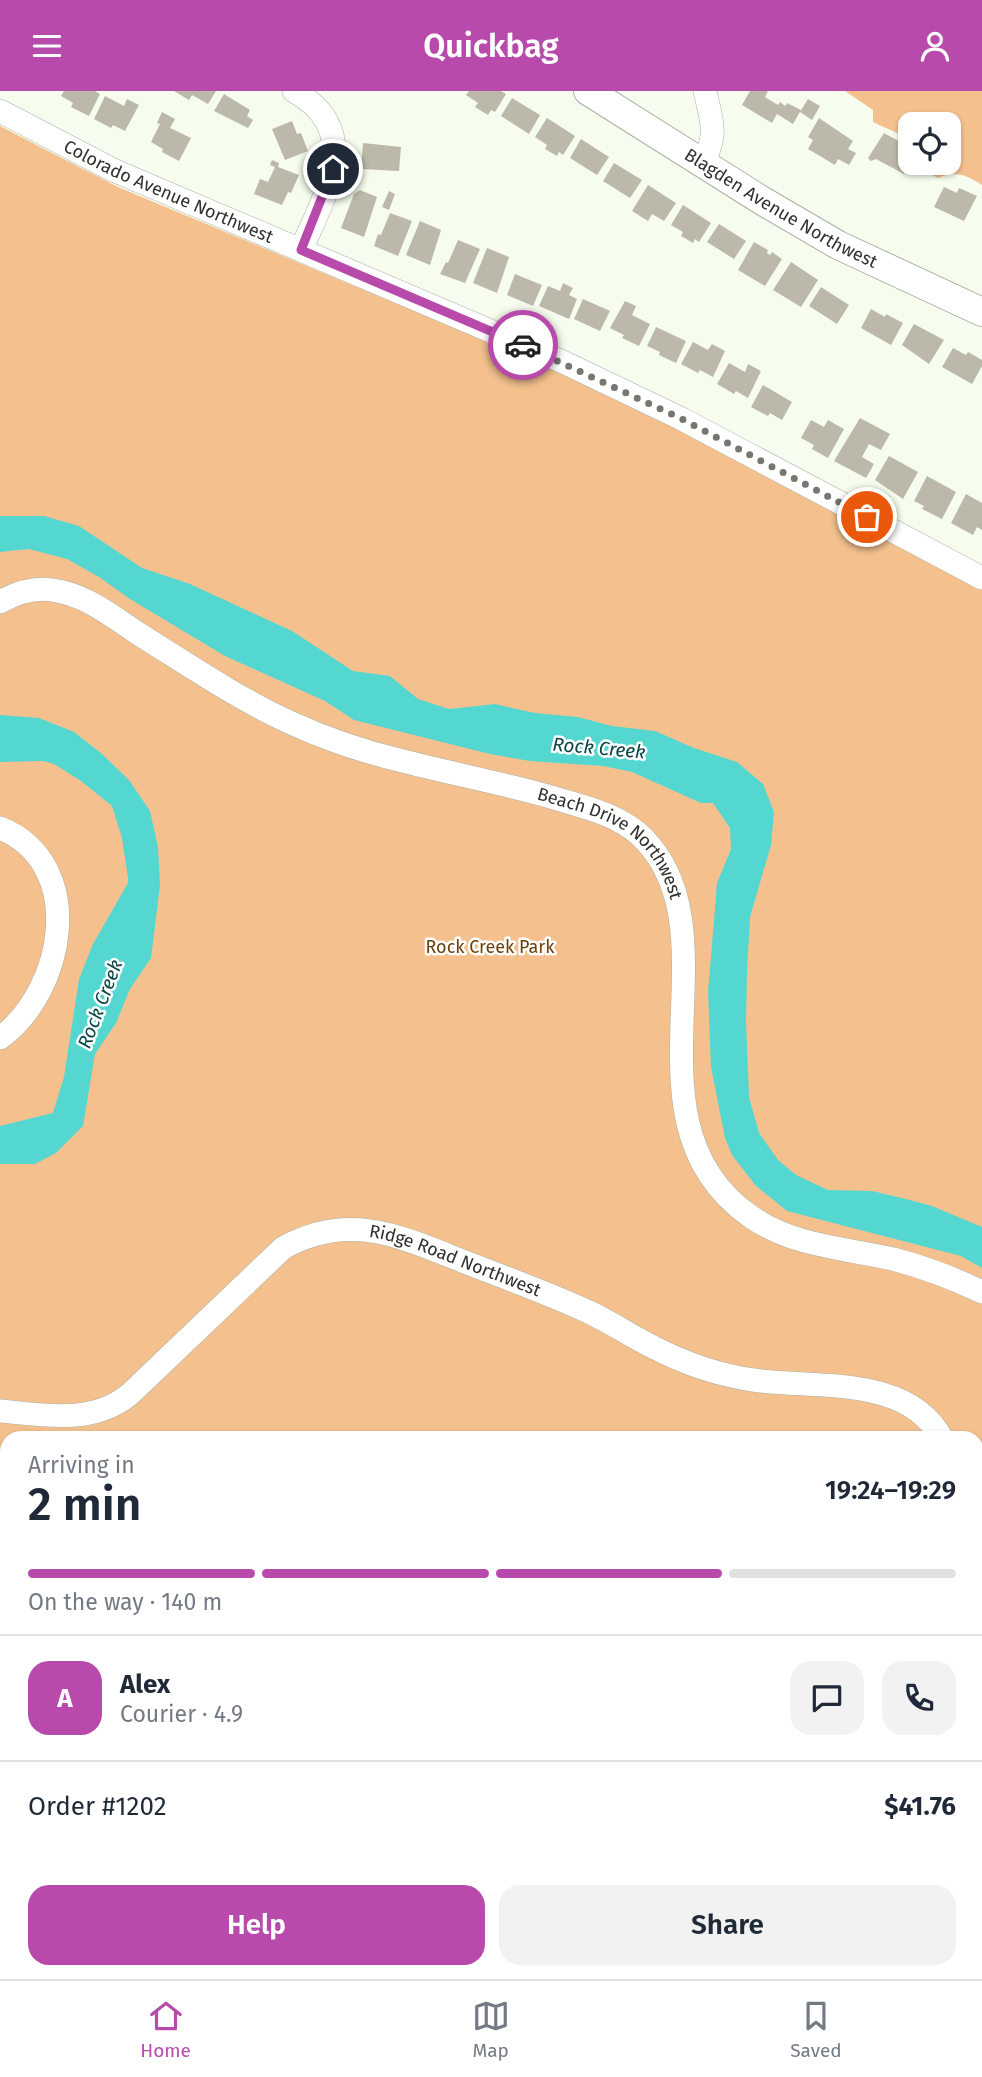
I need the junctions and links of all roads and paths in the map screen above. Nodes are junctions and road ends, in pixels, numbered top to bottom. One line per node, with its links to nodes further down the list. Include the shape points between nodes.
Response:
1 (294, 91): 6 (street, via 323,115 334,149 331,179)
2 (587, 91): 5 (main road, Blagden Avenue Northwest)
3 (705, 91): 5 (street, via 713,132)
4 (0, 111): 6 (street, Colorado Avenue Northwest, via 113,170)
5 (703, 164): 7 (main road, Blagden Avenue Northwest, via 838,244)
6 (301, 250): 8 (street, Colorado Avenue Northwest, via 561,361 682,419)
7 (982, 312)
8 (982, 578)
9 (0, 602): 12 (street, Beach Drive Northwest, via 30,590 70,594 240,697 318,734 388,758 588,808 631,828 659,859 676,901 682,953 684,1104 694,1146 713,1181 738,1207 772,1230 922,1267)
10 (0, 828): 11 (street, via 21,838 42,859 58,909 45,979 21,1019)
11 (0, 1038)
12 (982, 1292)
13 (0, 1411): 14 (street, Ridge Road Northwest, via 69,1416 110,1407 130,1394 283,1248 326,1231 362,1229 403,1238 549,1294 708,1370 752,1380 887,1395 908,1404)
14 (937, 1431)

